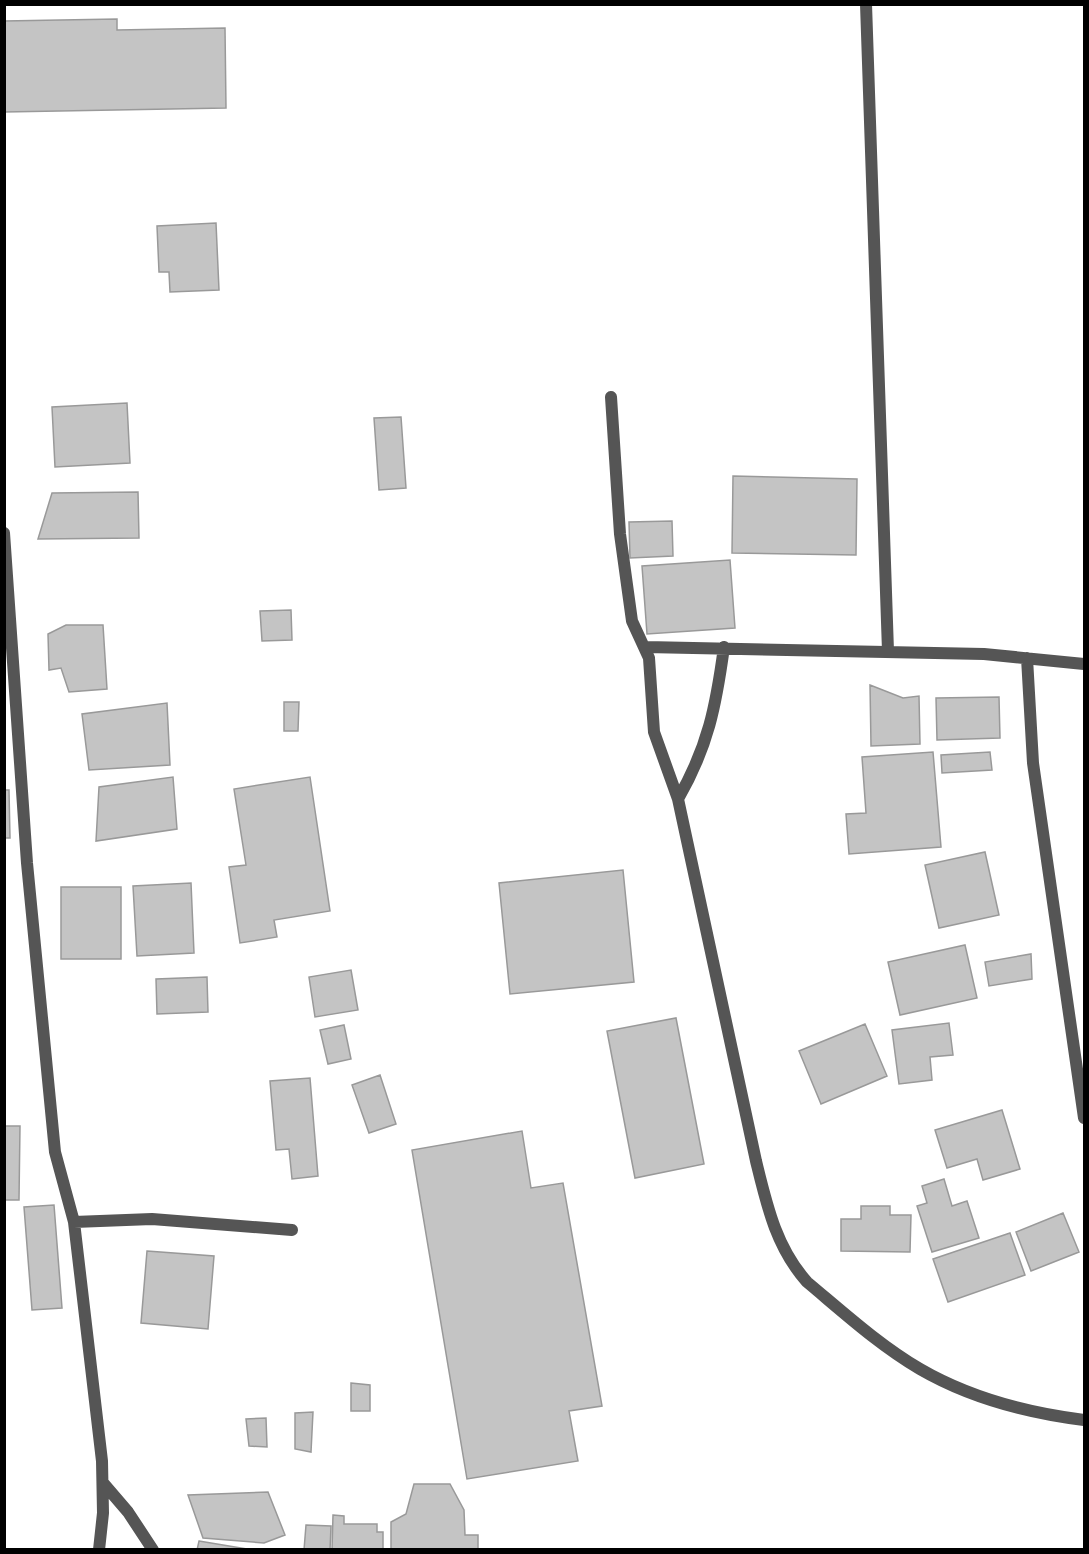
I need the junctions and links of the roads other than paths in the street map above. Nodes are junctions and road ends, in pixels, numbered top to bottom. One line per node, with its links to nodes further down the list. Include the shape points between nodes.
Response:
1 (866, 4): 6 (street)
2 (611, 397): 4 (street, via 620,534 629,599 635,633)
3 (4, 533): 11 (street, via 27,863 54,1141)
4 (646, 647): 5 (street); 9 (street, via 652,671 654,732)
5 (724, 647): 6 (street); 9 (street, via 712,721)
6 (888, 651): 7 (street)
7 (1027, 658): 8 (street); 10 (street, via 1033,763)
8 (1084, 664)
9 (678, 799): 13 (street, via 769,1213 792,1265 862,1327 918,1368 981,1397 1050,1416)
10 (1084, 1118)
11 (74, 1222): 12 (street, via 152,1219); 14 (street)
12 (292, 1230)
13 (1084, 1420)
14 (104, 1484): 15 (street); 16 (street)
15 (99, 1550)
16 (153, 1550)

